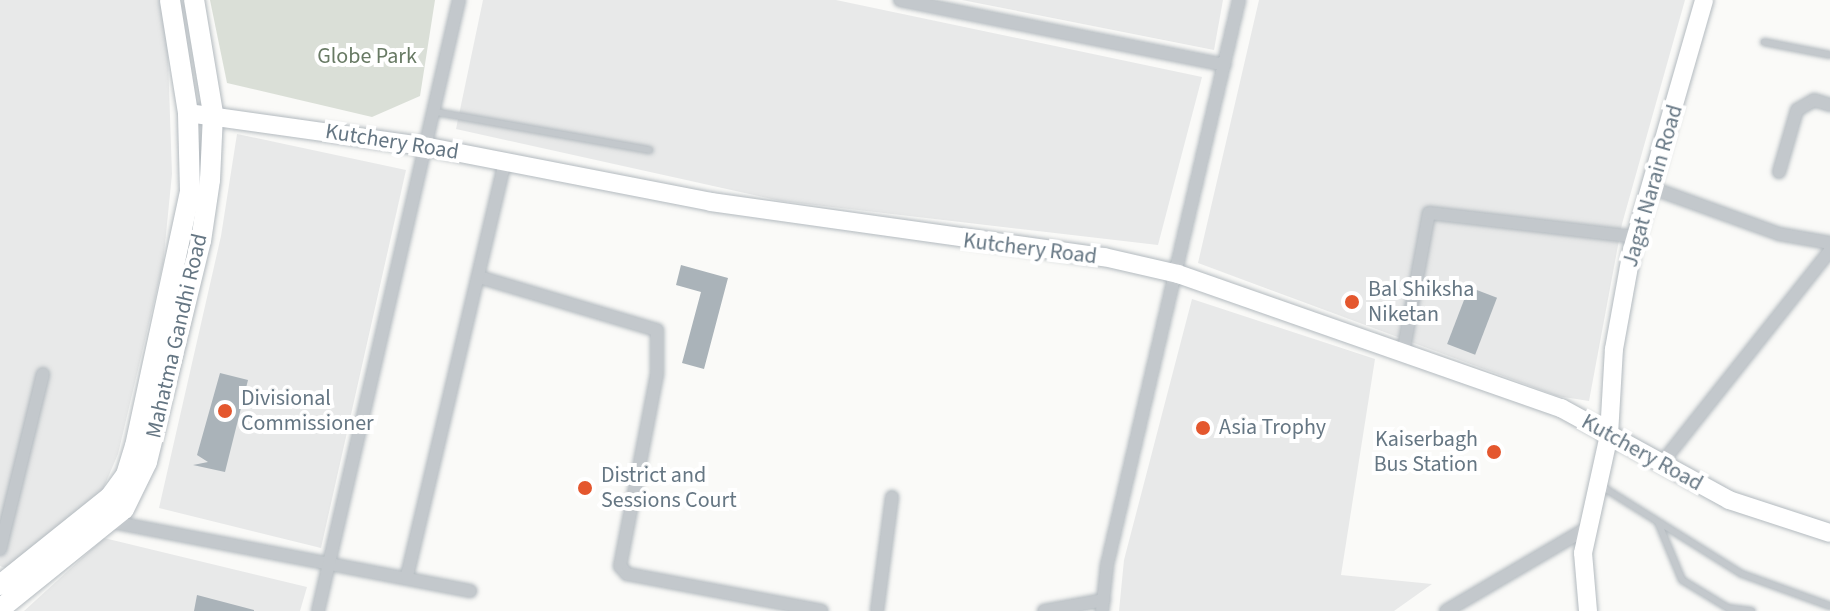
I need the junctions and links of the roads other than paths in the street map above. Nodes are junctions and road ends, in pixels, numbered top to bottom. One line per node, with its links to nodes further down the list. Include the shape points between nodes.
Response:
1 (170, 0): 12 (main road, Mahatma Gandhi Road)
2 (194, 0): 13 (main road, Mahatma Gandhi Road)
3 (459, 0): 11 (street)
4 (900, 0): 9 (street)
5 (1239, 0): 9 (street)
6 (1704, 0): 18 (street, Jagat Narain Road)
7 (1764, 42): 8 (lane)
8 (1830, 55)
9 (1225, 65): 22 (street)
10 (1830, 105): 17 (street, via 1805,101 1797,110)
11 (436, 112): 14 (street); 15 (lane)
12 (188, 113): 13 (street, Kutchery Road); 24 (main road, Mahatma Gandhi Road, via 190,191)
13 (213, 113): 14 (street, Kutchery Road); 24 (main road, Mahatma Gandhi Road, via 201,241)
14 (429, 147): 16 (street, Kutchery Road); 36 (street)
15 (650, 150)
16 (505, 161): 22 (street, Kutchery Road, via 711,202 995,246 1104,257); 23 (street)
17 (1779, 172)
18 (1652, 188): 19 (street, Jagat Narain Road); 20 (street, via 1779,234)
19 (1636, 237): 25 (street, via 1429,213); 27 (street, Jagat Narain Road, via 1614,349)
20 (1830, 243)
21 (1830, 251): 28 (street)
22 (1178, 274): 25 (street, Kutchery Road); 40 (street, via 1107,565)
23 (479, 277): 37 (street); 43 (street, via 657,330 657,374 620,566 627,574)
24 (166, 352): 31 (main road, Mahatma Gandhi Road, via 126,475)
25 (1403, 353): 27 (street, Kutchery Road, via 1561,408)
26 (43, 374): 35 (street)
27 (1609, 435): 28 (street, Kutchery Road); 29 (street, Jagat Narain Road)
28 (1661, 464): 34 (street, Kutchery Road, via 1729,500)
29 (1598, 485): 32 (lane); 33 (street, Jagat Narain Road)
30 (892, 497): 44 (street)
31 (101, 518): 36 (street); 39 (main road, Mahatma Gandhi Road)
32 (1658, 522): 41 (lane, via 1742,574); 48 (lane, via 1682,580 1728,608)
33 (1589, 527): 46 (street); 47 (street, Jagat Narain Road, via 1583,553)
34 (1830, 533)
35 (0, 549)
36 (331, 566): 37 (street); 42 (street)
37 (407, 576): 38 (street)
38 (470, 591)
39 (1, 598)
40 (1103, 605): 45 (street)
41 (1830, 606)
42 (318, 611)
43 (822, 611)
44 (877, 611)
45 (1044, 611)
46 (1446, 611)
47 (1588, 611)
48 (1752, 611)

